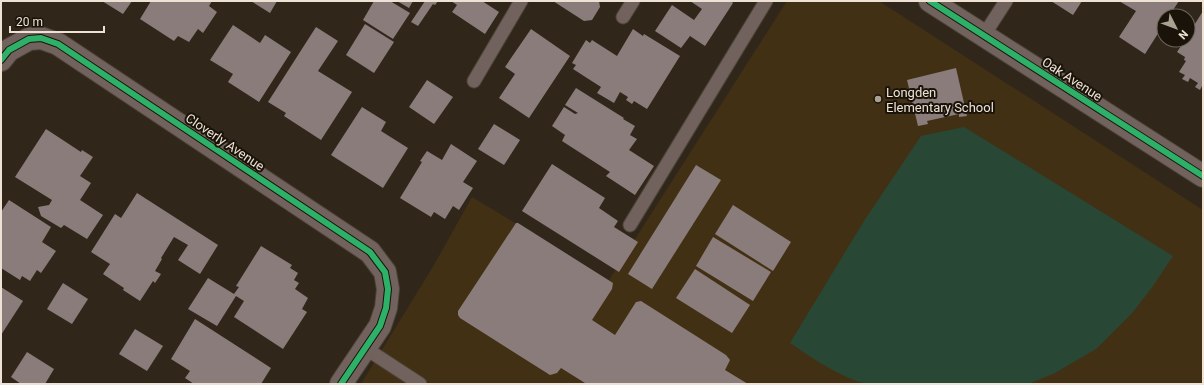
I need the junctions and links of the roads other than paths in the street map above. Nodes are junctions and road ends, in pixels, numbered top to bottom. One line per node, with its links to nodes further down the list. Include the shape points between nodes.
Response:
1 (521, 1): 9 (lane)
2 (633, 1): 6 (lane)
3 (766, 1): 11 (lane)
4 (930, 1): 7 (street, Oak Avenue)
5 (1006, 1): 7 (lane)
6 (623, 17)
7 (984, 35): 10 (street, Oak Avenue)
8 (1, 60): 12 (street, Cloverly Avenue, via 9,50 29,39 41,38 58,44 370,252 385,272 388,289 386,308 380,326)
9 (474, 81)
10 (1203, 176)
11 (630, 225)
12 (365, 348): 13 (street); 14 (lane)
13 (341, 384)
14 (420, 384)

